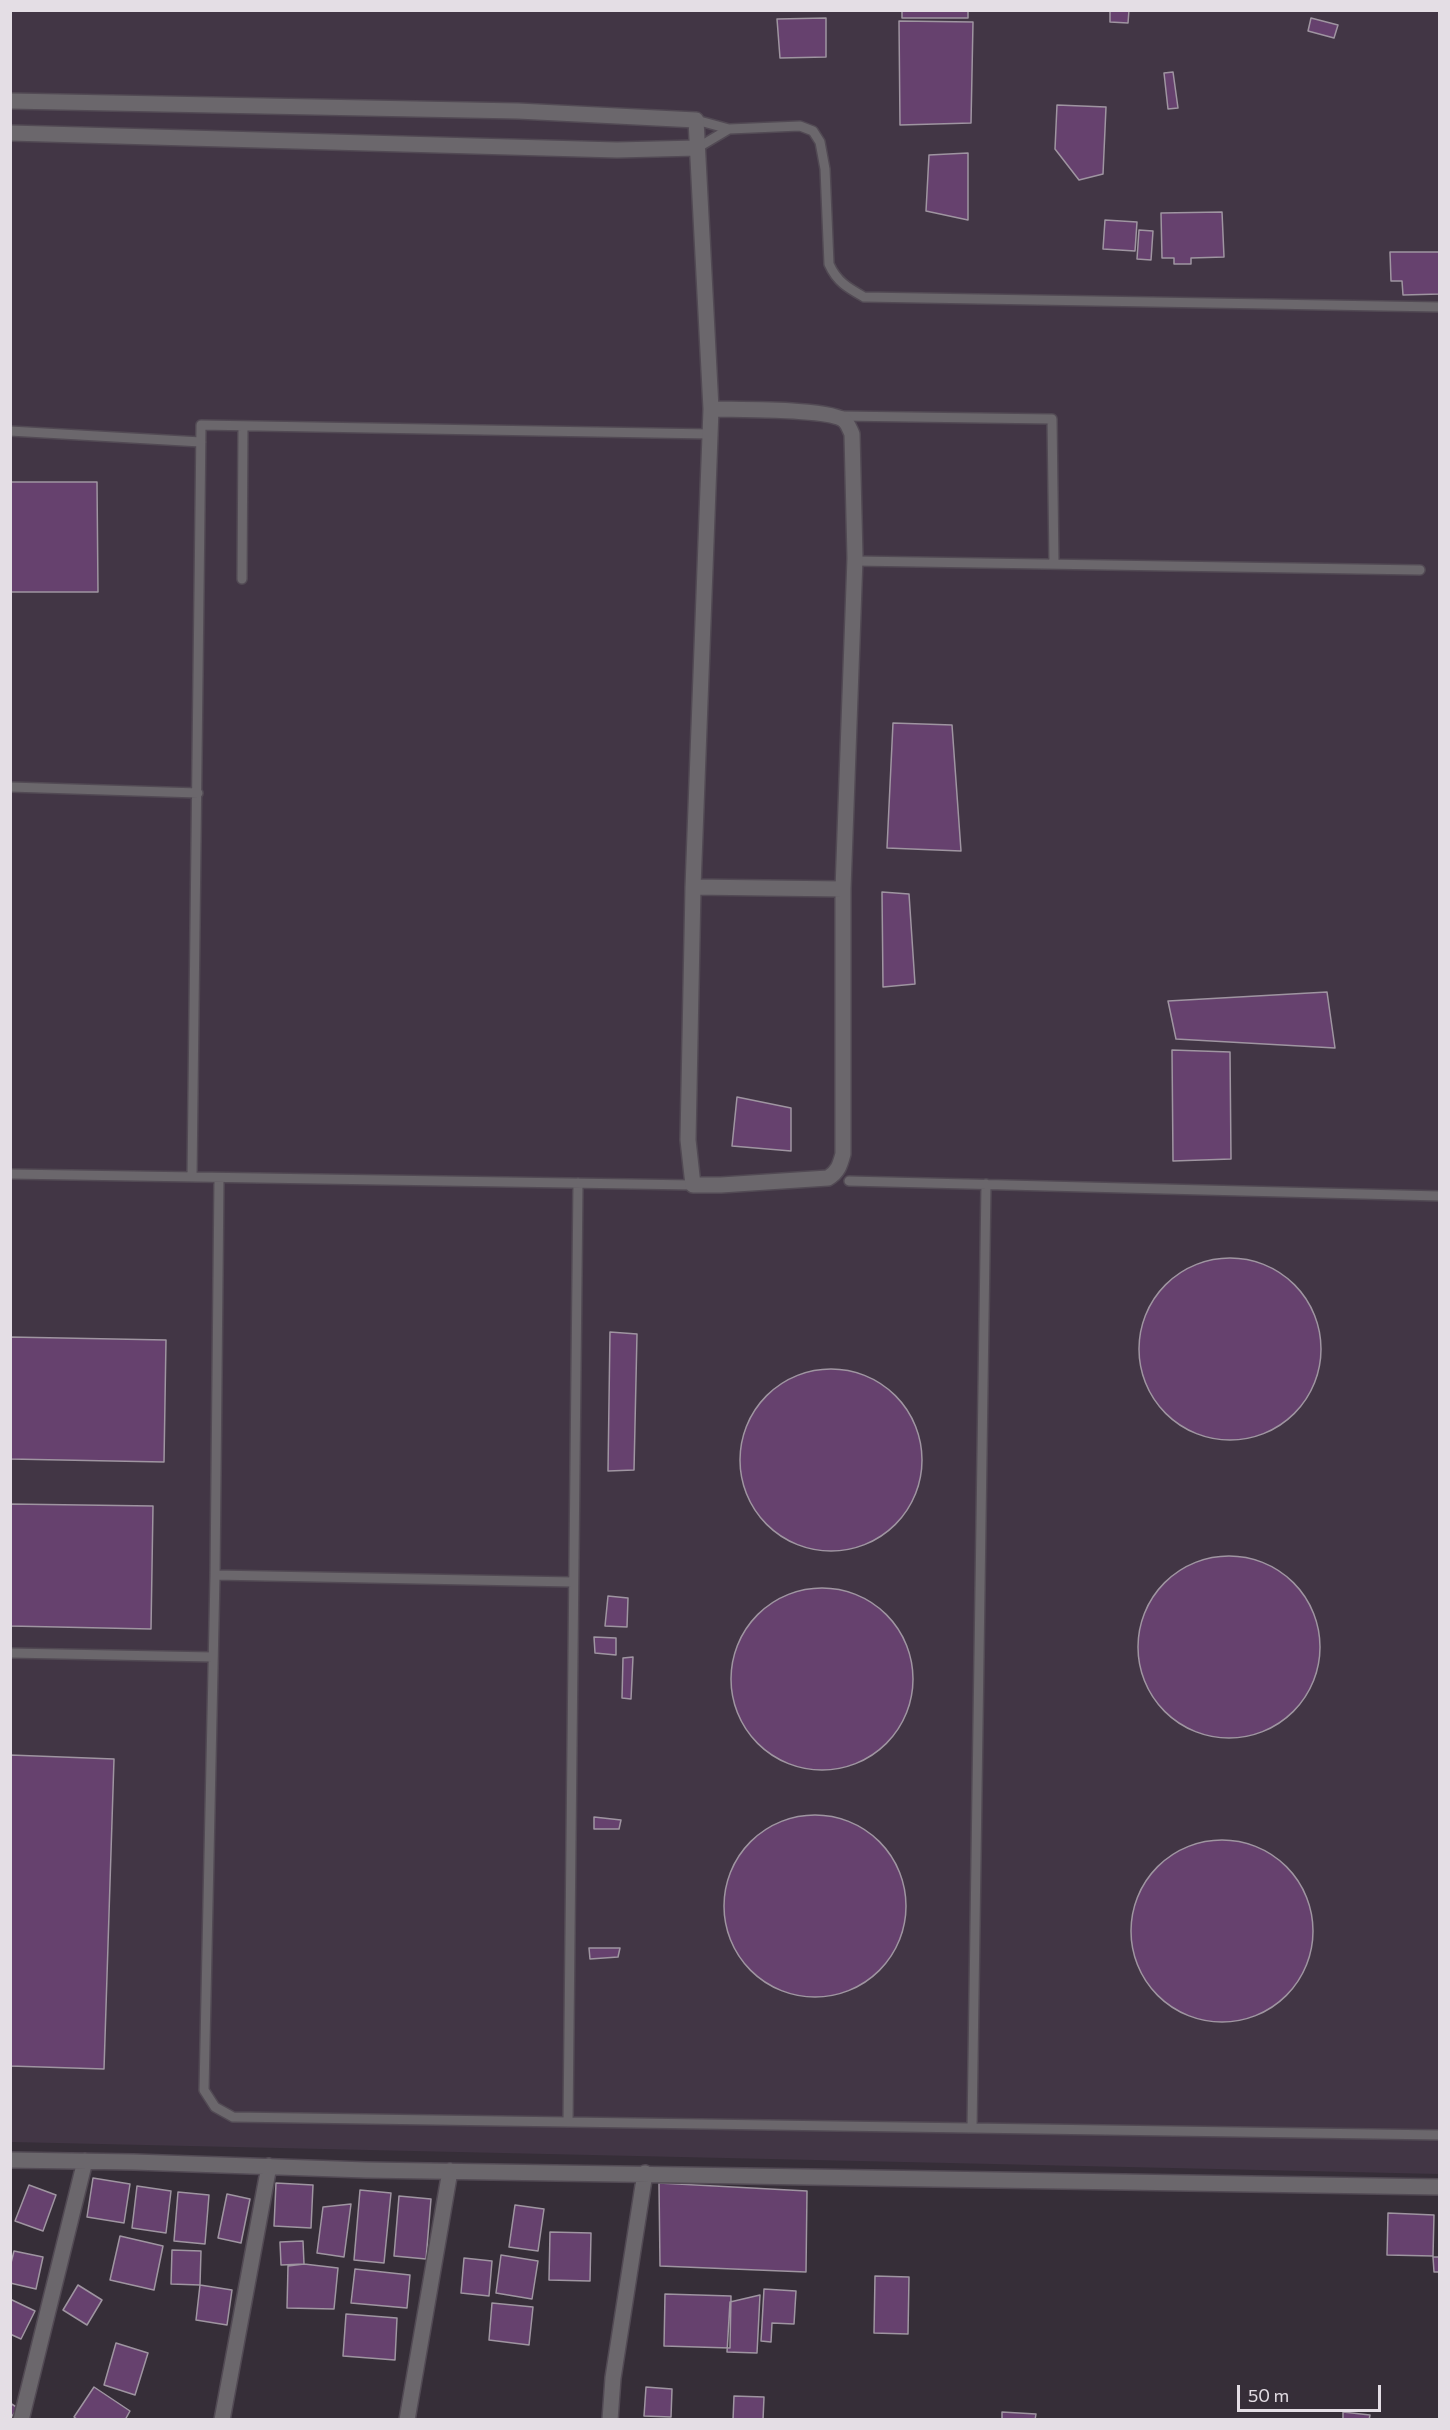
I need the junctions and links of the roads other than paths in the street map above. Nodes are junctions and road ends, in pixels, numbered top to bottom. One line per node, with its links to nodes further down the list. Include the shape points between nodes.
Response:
1 (10, 101): 2 (street, via 518,111)
2 (696, 120): 3 (lane); 5 (street)
3 (729, 129): 5 (lane); 6 (lane, via 800,126 813,131 820,142 825,169 829,264 843,285 864,297)
4 (10, 133): 5 (street, via 616,150)
5 (697, 148): 7 (street)
6 (1440, 307)
7 (711, 409): 8 (street); 11 (street)
8 (834, 416): 13 (street, via 846,422 852,434); 14 (lane, via 1053,419)
9 (243, 426): 11 (lane); 12 (lane, via 201,425); 16 (lane)
10 (10, 431): 12 (lane)
11 (710, 434): 19 (street)
12 (201, 442): 18 (lane)
13 (855, 561): 14 (lane); 20 (street)
14 (1054, 564): 15 (lane)
15 (1420, 570)
16 (242, 579)
17 (10, 788): 18 (lane)
18 (198, 793): 22 (lane)
19 (693, 887): 20 (street); 27 (street, via 688,1140)
20 (843, 889): 27 (street, via 840,1166 828,1178)
21 (10, 1174): 22 (lane)
22 (192, 1177): 23 (lane)
23 (219, 1178): 25 (lane); 29 (lane)
24 (849, 1181): 26 (lane)
25 (578, 1183): 27 (lane); 30 (lane)
26 (986, 1184): 28 (lane); 34 (lane)
27 (693, 1185)
28 (1440, 1196)
29 (215, 1575): 30 (lane); 32 (lane)
30 (573, 1582): 33 (lane)
31 (10, 1653): 32 (lane)
32 (213, 1657): 33 (lane, via 204,2090 215,2107 233,2117)
33 (568, 2122): 34 (lane)
34 (972, 2128): 35 (lane)
35 (1440, 2135)
36 (10, 2160): 37 (street)
37 (85, 2162): 38 (street); 42 (street)
38 (269, 2166): 39 (street); 43 (street)
39 (450, 2171): 40 (street); 44 (street)
40 (645, 2173): 41 (street); 45 (street)
41 (1440, 2187)
42 (21, 2420)
43 (222, 2420)
44 (407, 2420)
45 (610, 2420)

